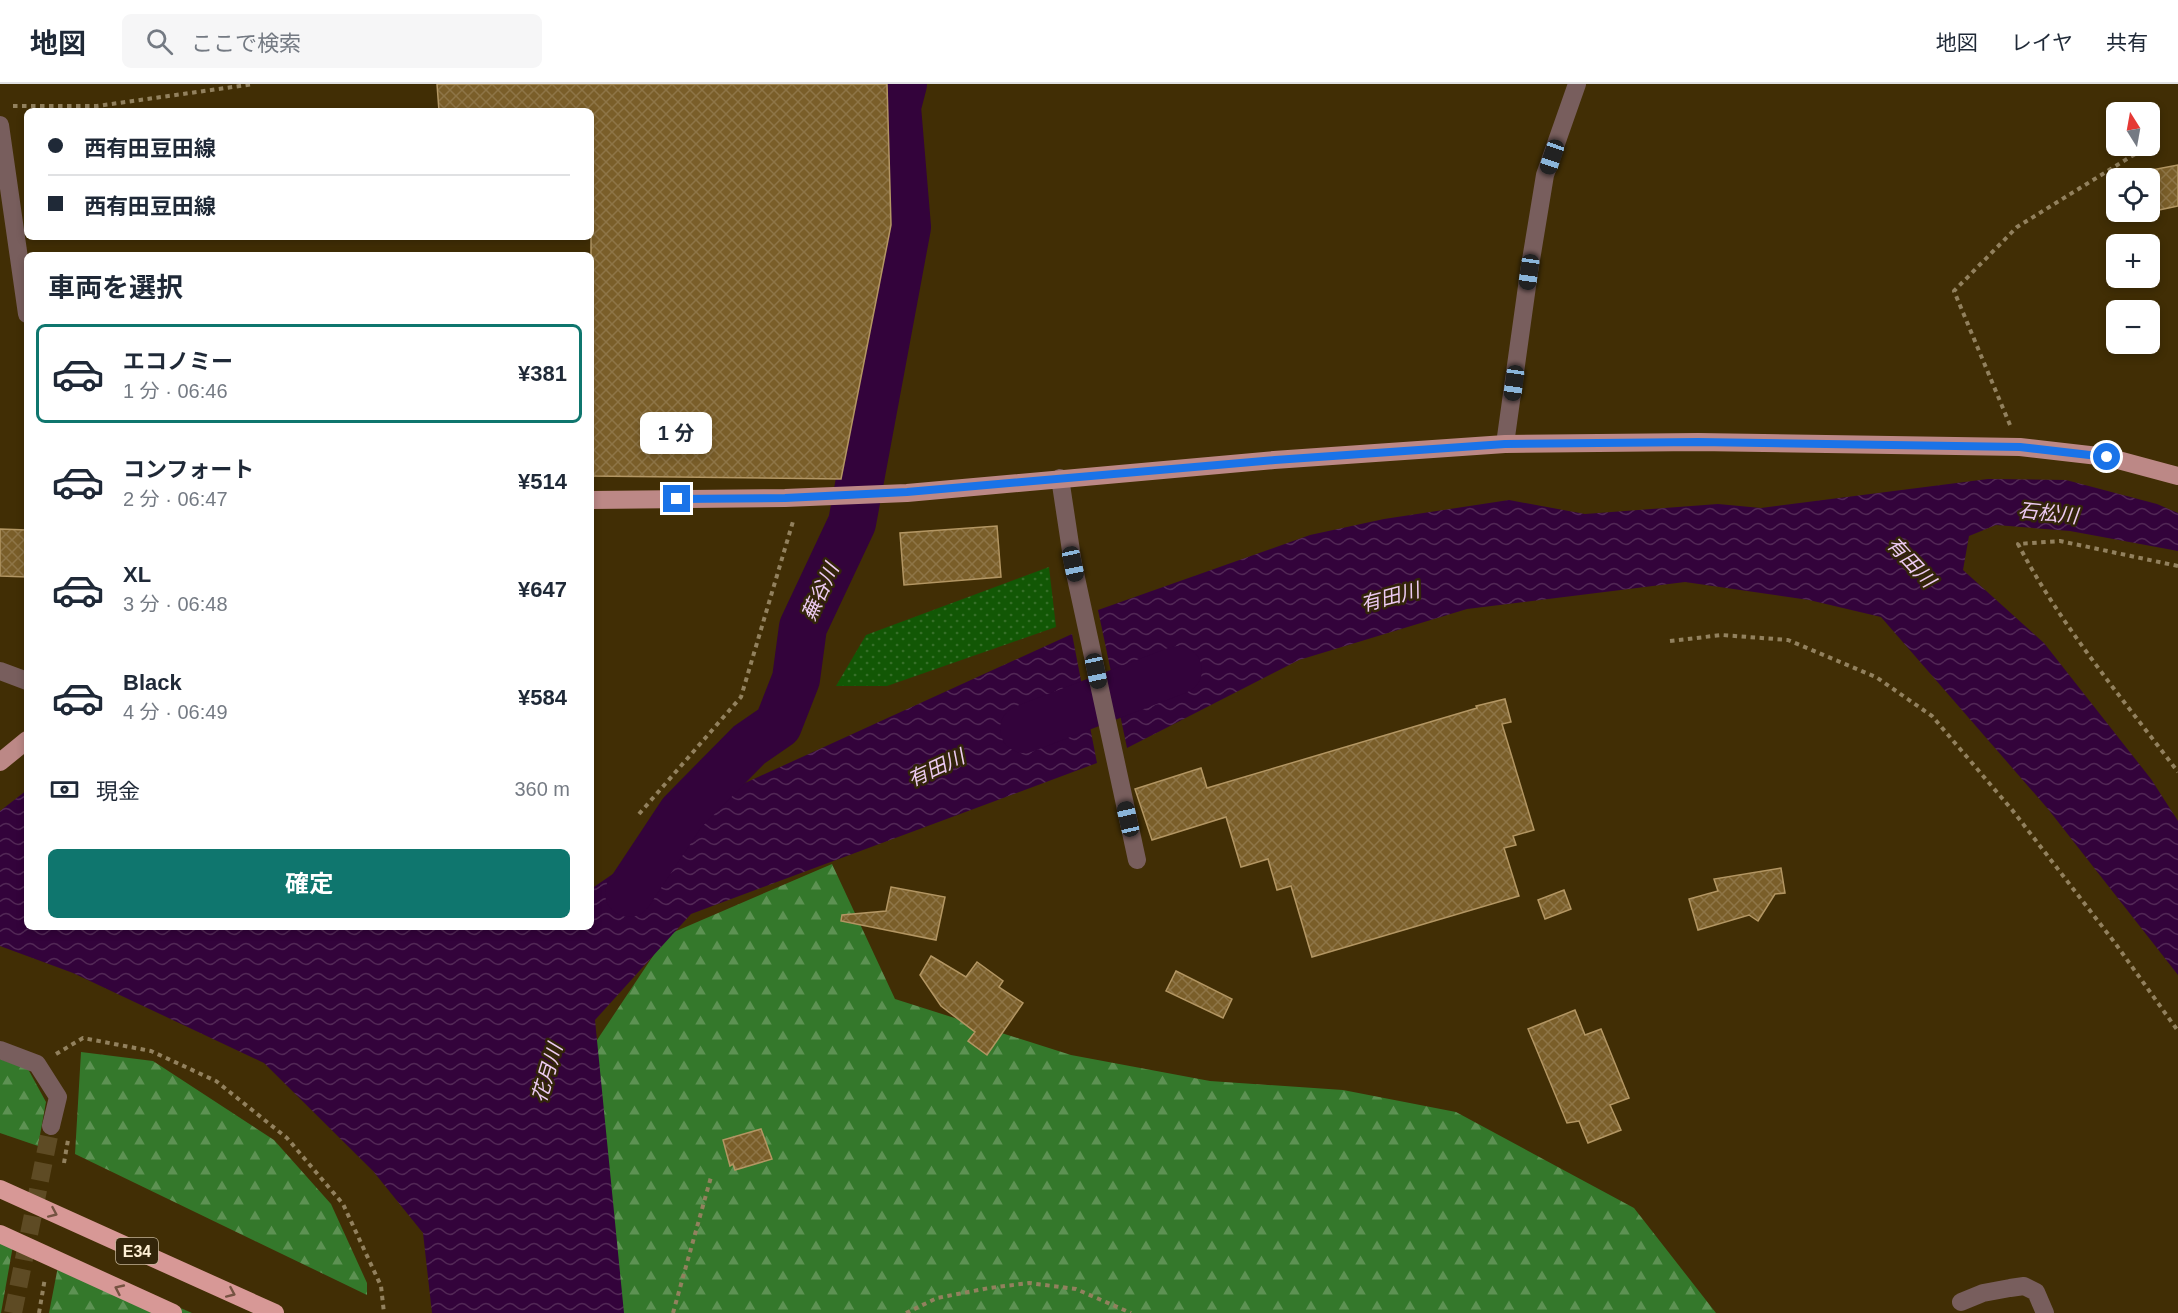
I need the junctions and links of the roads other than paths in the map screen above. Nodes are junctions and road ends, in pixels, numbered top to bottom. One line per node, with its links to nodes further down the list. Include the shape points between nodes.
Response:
1 (1577, 84): 4 (street, via 1545,176)
2 (0, 125): 3 (street)
3 (24, 293)
4 (1505, 444): 5 (main road, via 1698,442 2020,447 2107,457); 6 (main road)
5 (2178, 476)
6 (1060, 478): 7 (main road, via 785,498); 12 (street, via 1073,564)
7 (594, 500)
8 (0, 671): 9 (street)
9 (24, 680)
10 (24, 742): 11 (main road)
11 (0, 762)
12 (1137, 860)
13 (0, 1050): 14 (street, via 37,1064 58,1097)
14 (51, 1126)
15 (0, 1189): 19 (highway, E34, one-way to 19)
16 (0, 1234): 18 (highway, E34, one-way to 16)
17 (1962, 1302): 20 (street, via 1983,1293 2025,1286 2036,1292)
18 (172, 1313)
19 (275, 1313)
20 (2045, 1313)

